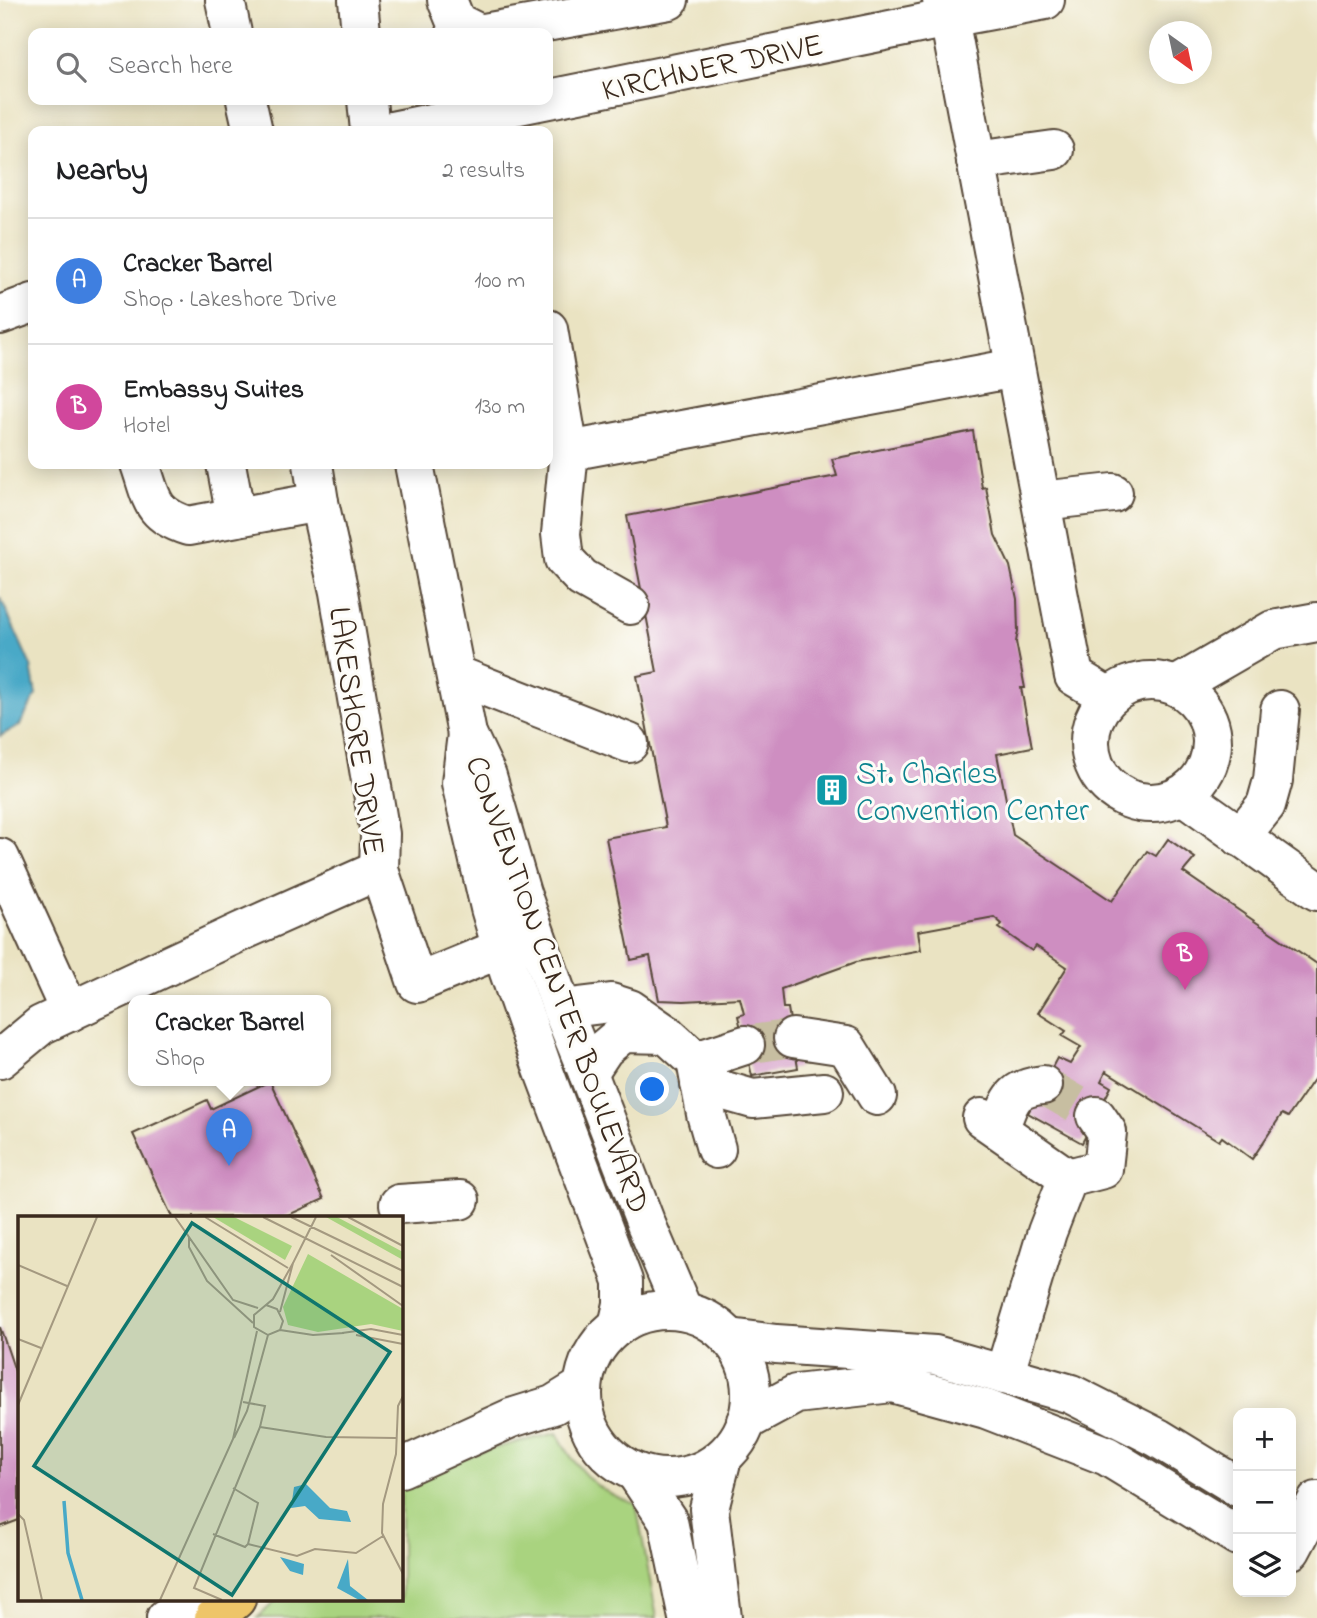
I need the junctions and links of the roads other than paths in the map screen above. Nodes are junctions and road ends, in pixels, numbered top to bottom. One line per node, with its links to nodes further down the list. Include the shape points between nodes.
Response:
1 (225, 0): 7 (street)
2 (358, 0): 8 (street)
3 (447, 0): 9 (street, via 456,22)
4 (669, 0): 10 (street)
5 (1045, 0): 6 (street, KIRCHNER DRIVE)
6 (946, 9): 11 (street, KIRCHNER DRIVE); 20 (street)
7 (231, 28)
8 (361, 28)
9 (468, 28)
10 (512, 28)
11 (553, 103)
12 (247, 105): 16 (street)
13 (367, 105): 17 (street)
14 (544, 105): 15 (street, KIRCHNER DRIVE)
15 (510, 113): 18 (street, KIRCHNER DRIVE)
16 (252, 126)
17 (370, 126)
18 (424, 126)
19 (1054, 150): 20 (street)
20 (976, 161): 24 (street)
21 (28, 305): 22 (street)
22 (0, 315)
23 (553, 358): 25 (street)
24 (1015, 368): 25 (street); 31 (street)
25 (569, 451): 34 (street, via 561,534 564,559 582,578)
26 (142, 469): 33 (street, via 156,509 171,520 188,526)
27 (227, 469): 33 (street)
28 (314, 469): 32 (street, LAKESHORE DRIVE)
29 (415, 469): 36 (street, CONVENTION CENTER BOULEVARD)
30 (1113, 494): 31 (street)
31 (1041, 501): 38 (street, via 1074,676)
32 (319, 502): 33 (street); 44 (street, LAKESHORE DRIVE, via 380,834)
33 (236, 517)
34 (630, 605)
35 (1317, 622): 37 (street, via 1273,630)
36 (456, 676): 40 (street); 46 (street, CONVENTION CENTER BOULEVARD, via 467,734 488,776 521,893)
37 (1176, 687): 38 (street, via 1141,681); 41 (street, via 1192,697 1211,729 1207,766)
38 (1109, 697): 41 (street, via 1090,732 1096,771 1108,787 1144,803)
39 (1280, 710): 42 (street, via 1266,805)
40 (629, 743)
41 (1183, 795): 42 (street)
42 (1240, 836): 45 (street)
43 (0, 858): 48 (street)
44 (379, 870): 46 (street, via 417,983); 48 (street, LAKESHORE DRIVE)
45 (1317, 891)
46 (519, 943): 47 (street, CONVENTION CENTER BOULEVARD); 64 (street, CONVENTION CENTER BOULEVARD, via 543,1069 623,1281)
47 (562, 1009): 49 (street, via 611,1003 630,1009); 54 (street, CONVENTION CENTER BOULEVARD)
48 (71, 1012): 52 (street, LAKESHORE DRIVE, via 41,1025)
49 (666, 1034): 53 (street); 54 (street, via 624,1033 604,1049)
50 (793, 1038): 57 (street, via 846,1046)
51 (745, 1045): 53 (street)
52 (0, 1059)
53 (698, 1072): 56 (street, via 752,1099); 59 (street)
54 (588, 1073): 63 (street, CONVENTION CENTER BOULEVARD)
55 (1043, 1085): 60 (street, via 1027,1087 1013,1096 990,1124)
56 (824, 1091)
57 (877, 1096)
58 (1096, 1116): 60 (street, via 1107,1132)
59 (716, 1149)
60 (1086, 1174): 66 (street, via 1047,1232)
61 (460, 1200): 62 (street)
62 (399, 1204)
63 (683, 1311): 64 (street, via 638,1315); 65 (street, via 708,1321)
64 (618, 1326): 67 (street, via 600,1342)
65 (730, 1338): 66 (street, via 935,1355); 68 (street, via 749,1377 751,1400)
66 (1004, 1375): 72 (street, via 1071,1394 1158,1438)
67 (582, 1387): 70 (street, via 553,1405 512,1418); 71 (street, via 584,1414 595,1439 613,1459)
68 (746, 1421): 69 (street); 74 (street, via 796,1394 892,1383 986,1409 1107,1456)
69 (722, 1458): 71 (street, via 681,1477); 85 (street, via 709,1509)
70 (402, 1468)
71 (636, 1473): 84 (street, via 668,1521)
72 (1233, 1485)
73 (1317, 1501): 75 (street)
74 (1235, 1534)
75 (1296, 1540)
76 (1296, 1553): 77 (street)
77 (1317, 1564)
78 (146, 1600): 81 (street)
79 (202, 1600): 82 (street)
80 (235, 1600): 83 (highway)
81 (150, 1618)
82 (166, 1618)
83 (214, 1618)
84 (688, 1618)
85 (722, 1618)

